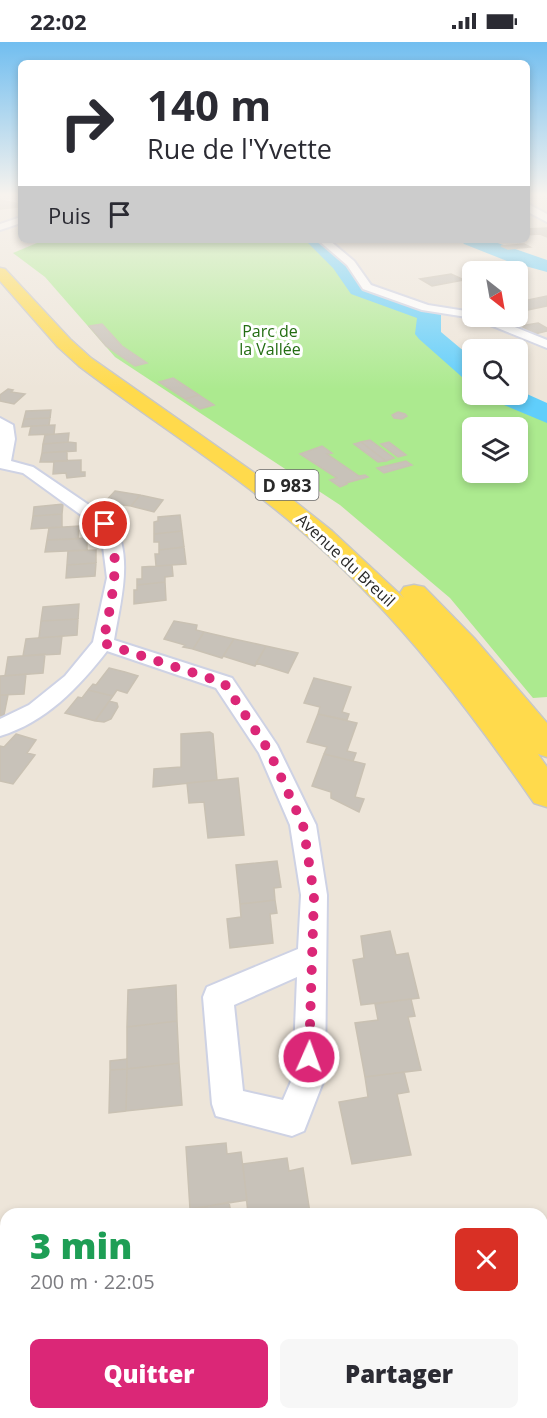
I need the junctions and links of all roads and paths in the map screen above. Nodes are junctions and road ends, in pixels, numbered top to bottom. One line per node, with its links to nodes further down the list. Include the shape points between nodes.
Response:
1 (5, 260): 11 (main road, D 983, via 98,355 292,489 386,566 464,645)
2 (348, 260): 4 (street, via 367,287 426,308)
3 (0, 272): 12 (main road, Avenue du Breuil, via 85,362 260,486 353,564 450,666)
4 (462, 313)
5 (504, 327): 6 (street)
6 (547, 344)
7 (0, 422): 8 (street, via 6,425 8,439)
8 (1, 463): 9 (street, via 28,470 110,531 116,578)
9 (103, 643): 10 (street, via 72,681 46,703); 13 (street, via 224,683 269,751 303,825 314,895)
10 (0, 728)
11 (547, 745)
12 (547, 793)
13 (312, 957): 13 (street, via 309,1077 292,1119 228,1104 218,998)

